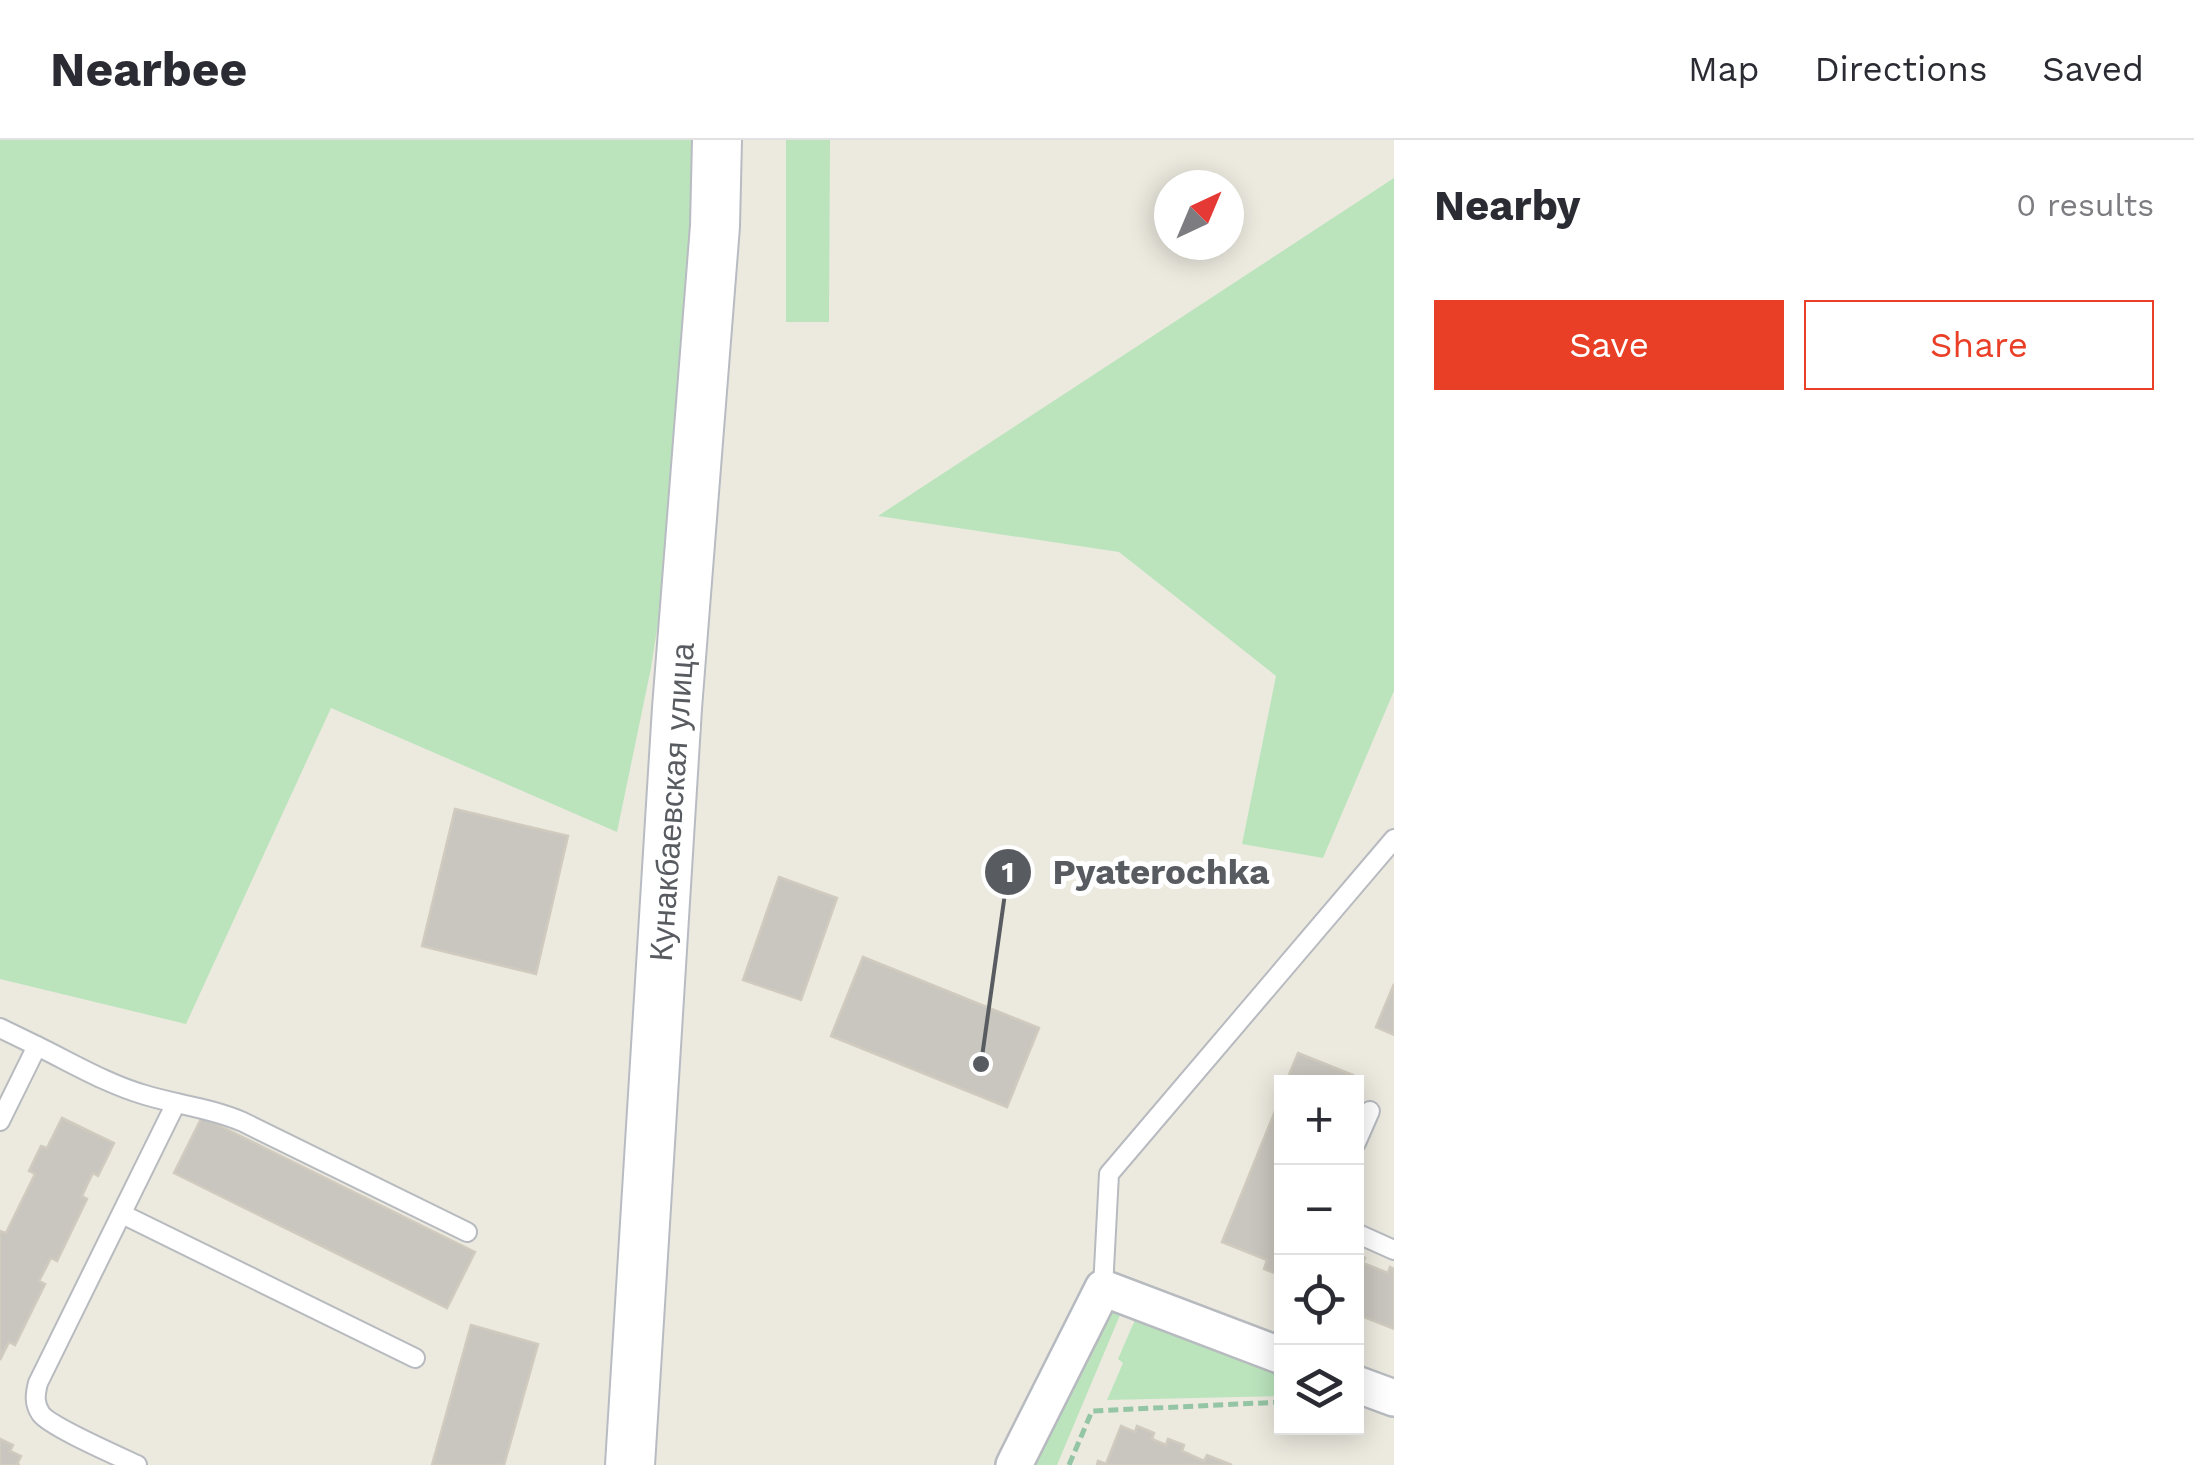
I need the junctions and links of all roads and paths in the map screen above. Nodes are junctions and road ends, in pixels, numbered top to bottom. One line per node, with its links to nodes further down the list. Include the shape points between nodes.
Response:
1 (717, 140): 20 (main road, Кунакбаевская улица)
2 (1394, 839): 13 (lane, via 1109,1174)
3 (0, 1028): 4 (lane)
4 (37, 1046): 5 (lane, via 114,1084); 7 (lane)
5 (176, 1103): 9 (lane); 10 (lane, via 244,1122)
6 (1370, 1111): 8 (lane)
7 (0, 1122)
8 (1364, 1125)
9 (122, 1214): 15 (lane); 19 (lane, via 35,1400 47,1421)
10 (467, 1232)
11 (1364, 1237): 12 (lane)
12 (1394, 1250)
13 (1103, 1288): 14 (street); 21 (street)
14 (1274, 1353)
15 (415, 1358)
16 (1364, 1387): 17 (street)
17 (1394, 1398)
18 (1274, 1402): 22 (path, via 1092,1411)
19 (137, 1465)
20 (630, 1465)
21 (1014, 1465)
22 (1069, 1465)

